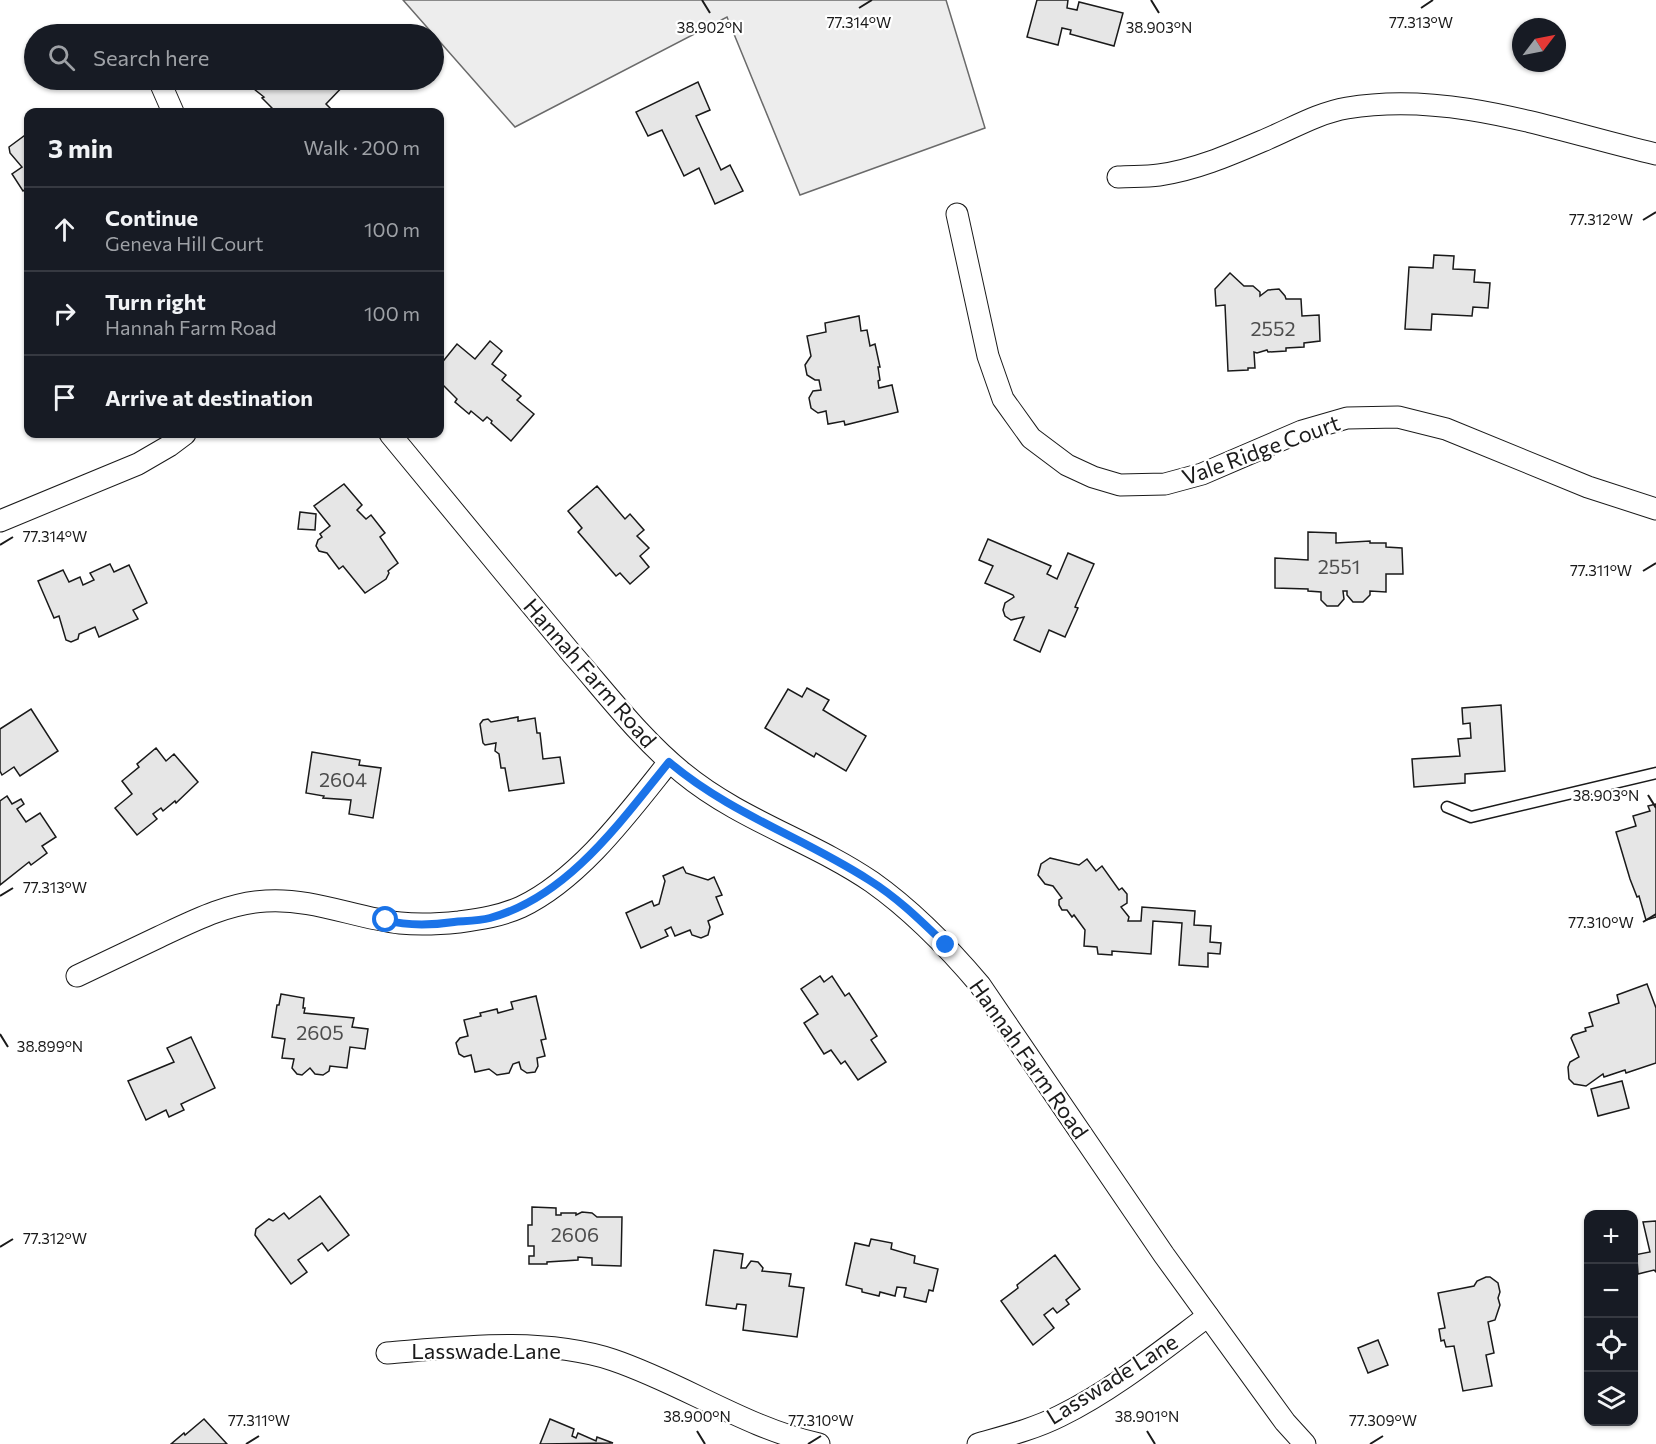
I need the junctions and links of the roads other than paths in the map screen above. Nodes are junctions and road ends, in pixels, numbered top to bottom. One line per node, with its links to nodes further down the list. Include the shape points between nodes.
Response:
1 (163, 90): 2 (street)
2 (171, 108)
3 (1656, 154): 4 (street, via 1492,113 1388,104 1317,116 1204,164 1159,175)
4 (1118, 177)
5 (957, 214): 8 (street, Vale Ridge Court, via 988,356 1003,399 1031,438 1067,465 1093,477 1120,485 1165,484 1202,474 1302,431 1347,418 1398,417 1446,429 1588,487)
6 (180, 438): 9 (street, via 138,464)
7 (393, 438): 10 (street, Hannah Farm Road, via 526,600)
8 (1656, 509)
9 (0, 521)
10 (669, 762): 13 (street, via 573,871 520,908 489,919 403,924 297,901 266,901 204,916); 14 (street, Hannah Farm Road, via 723,801 872,882 946,945 980,985)
11 (1656, 773): 12 (lane, via 1471,817)
12 (1448, 807)
13 (77, 976)
14 (1208, 1316): 16 (street, Lasswade Lane, via 1158,1354); 19 (street, Hannah Farm Road)
15 (387, 1353): 17 (street, Lasswade Lane, via 522,1346 572,1351 612,1360 666,1381 752,1424)
16 (1023, 1438): 18 (street, Lasswade Lane)
17 (819, 1444)
18 (978, 1444)
19 (1305, 1444)

